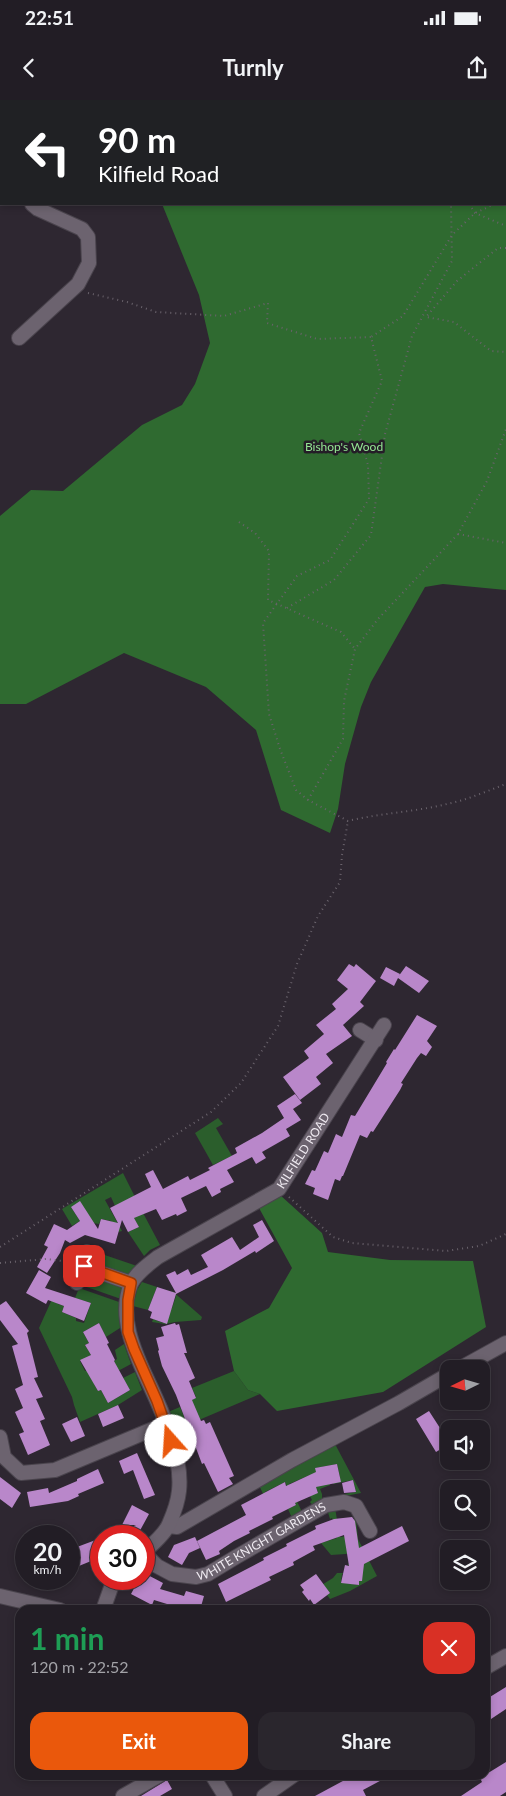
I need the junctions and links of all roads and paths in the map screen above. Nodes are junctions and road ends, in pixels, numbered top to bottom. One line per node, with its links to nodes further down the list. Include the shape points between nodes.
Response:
1 (33, 205): 9 (street, via 77,226 88,237 89,263 78,284)
2 (451, 205): 7 (path)
3 (469, 205): 5 (path)
4 (493, 205): 5 (path)
5 (475, 213): 6 (path); 7 (path)
6 (506, 226)
7 (452, 235): 10 (path, via 403,316); 18 (path, via 452,261 412,336 385,434 371,535 334,580)
8 (506, 248): 12 (path, via 498,248 457,281 426,317 454,322 492,351)
9 (70, 290): 10 (path, via 105,296 156,312 224,316 268,303 267,323 317,339); 11 (street)
10 (371, 337): 17 (path, via 382,381 359,432 368,465 369,499 330,560 297,576)
11 (18, 338)
12 (506, 352)
13 (506, 429): 15 (path, via 487,481)
14 (239, 522): 17 (path, via 255,533 269,551 268,600)
15 (458, 534): 16 (path); 19 (path, via 378,619)
16 (506, 543)
17 (277, 604): 18 (path); 21 (path, via 263,623 269,714 296,790)
18 (287, 608): 19 (path, via 341,632)
19 (355, 649): 21 (path, via 344,701 343,739)
20 (506, 784): 22 (path, via 449,804)
21 (308, 800): 22 (path)
22 (348, 821): 28 (path, via 340,882 318,916 297,964 278,1026 241,1083 211,1112)
23 (384, 1025): 25 (street, KILFIELD ROAD)
24 (360, 1030): 25 (street)
25 (376, 1040): 26 (street, KILFIELD ROAD)
26 (279, 1189): 27 (path, via 333,1237 352,1243 446,1251 478,1246); 33 (street, KILFIELD ROAD, via 158,1257)
27 (506, 1234)
28 (0, 1248)
29 (87, 1252): 31 (street)
30 (0, 1263): 31 (path, via 46,1259)
31 (84, 1266): 32 (street); 33 (street)
32 (77, 1283)
33 (131, 1283): 37 (street, via 128,1332)
34 (506, 1343): 35 (street)
35 (475, 1360)
36 (440, 1379): 39 (street, via 177,1527)
37 (165, 1424): 38 (street, via 55,1470 21,1473 4,1457); 39 (street, via 177,1458 179,1492)
38 (0, 1438)
39 (169, 1526): 41 (street)
40 (370, 1531): 42 (street, WHITE KNIGHT GARDENS, via 356,1506 344,1502 326,1505 208,1574 196,1577 172,1574)
41 (155, 1541)
42 (155, 1564)
43 (110, 1590): 46 (street)
44 (0, 1596): 45 (street)
45 (39, 1605)
46 (105, 1605)
47 (506, 1656): 48 (street)
48 (490, 1665)
49 (151, 1780): 52 (street)
50 (215, 1780): 53 (street)
51 (287, 1780): 54 (street)
52 (123, 1796)
53 (225, 1796)
54 (264, 1796)

